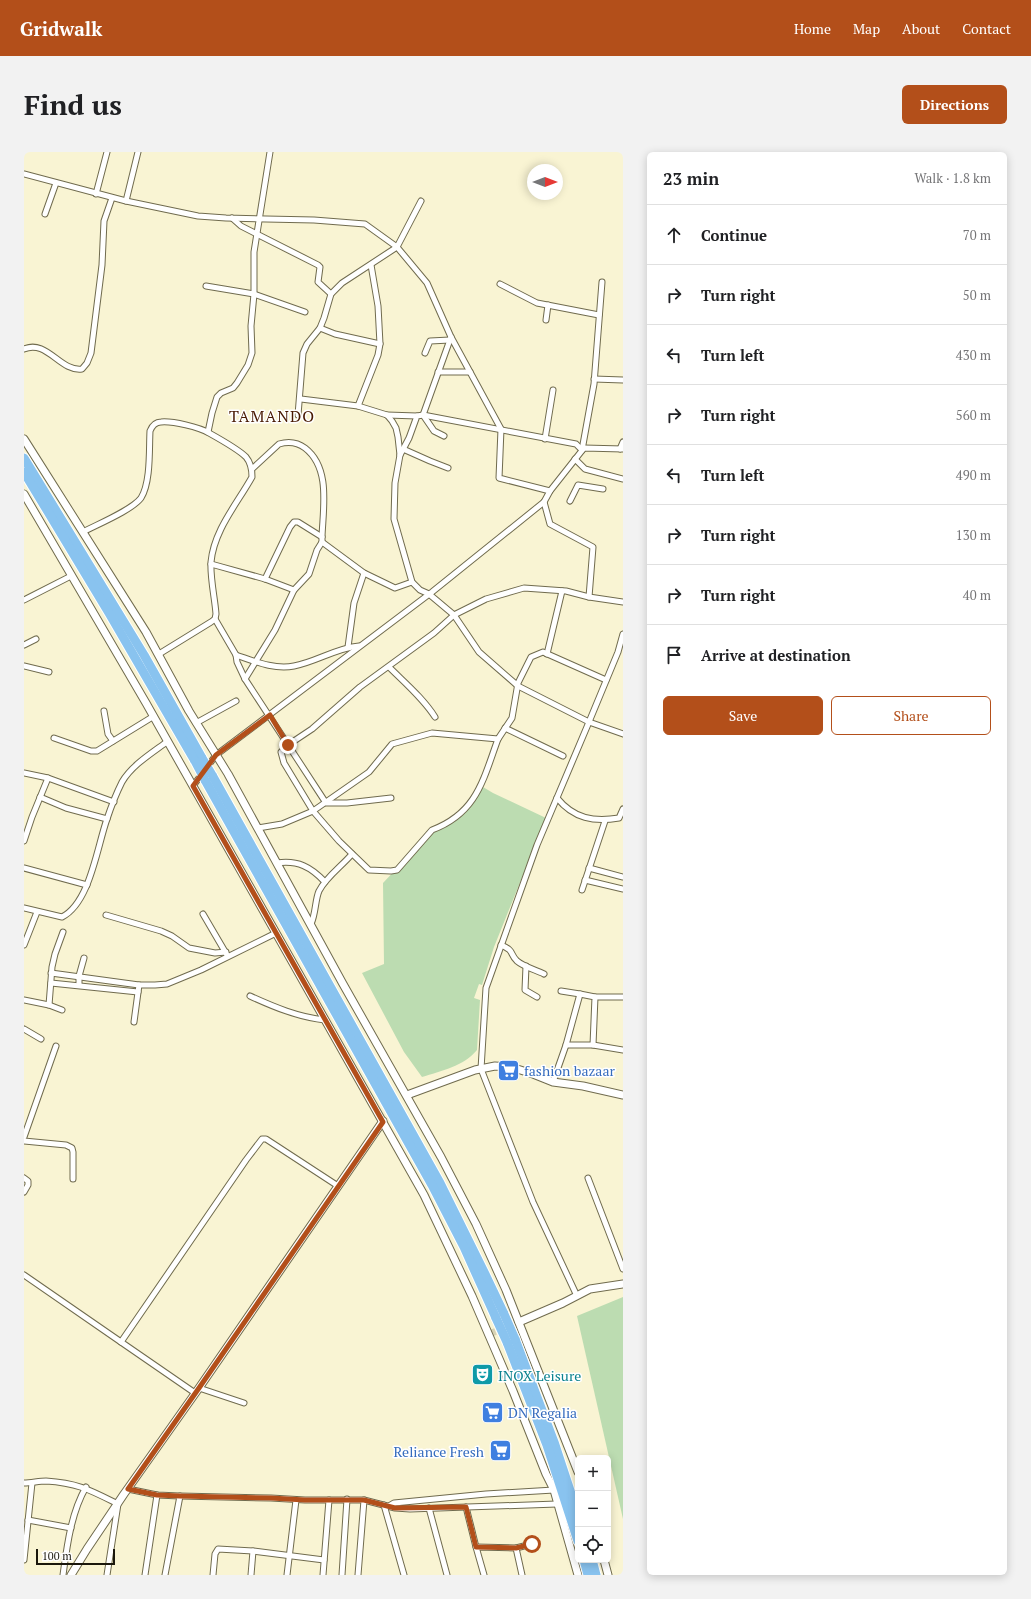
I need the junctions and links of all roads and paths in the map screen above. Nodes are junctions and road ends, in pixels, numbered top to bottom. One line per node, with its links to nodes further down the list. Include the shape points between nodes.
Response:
1 (107, 152): 6 (street)
2 (138, 152): 8 (street)
3 (270, 152): 12 (street)
4 (24, 174): 5 (street)
5 (56, 183): 6 (street); 10 (street)
6 (96, 194): 7 (street)
7 (112, 198): 8 (street); 28 (street, via 104,221 102,265 91,353 87,363 82,369 76,370 38,347 29,346)
8 (126, 201): 11 (street, via 198,216)
9 (421, 201): 14 (street)
10 (45, 214)
11 (232, 218): 12 (street); 13 (street, via 240,226)
12 (261, 218): 13 (street); 14 (street, via 365,224)
13 (257, 233): 19 (street, via 254,252); 20 (street, via 318,265 318,282)
14 (397, 247): 15 (street); 26 (street, via 427,283)
15 (371, 265): 20 (street, via 342,283); 27 (street, via 378,306)
16 (602, 282): 23 (street)
17 (500, 284): 21 (street, via 536,303)
18 (206, 286): 19 (street)
19 (254, 294): 22 (street); 41 (street, via 251,320 252,352 248,365 233,388 217,397)
20 (331, 294): 25 (street)
21 (548, 305): 23 (street); 24 (street)
22 (305, 312)
23 (599, 315): 32 (street)
24 (546, 320)
25 (320, 328): 27 (street); 35 (street, via 304,353)
26 (451, 339): 29 (street, via 430,340); 30 (street); 31 (street)
27 (380, 344): 36 (street)
28 (24, 349)
29 (425, 353)
30 (438, 372): 31 (street); 39 (street)
31 (470, 372): 40 (street)
32 (594, 379): 33 (street); 48 (street)
33 (623, 380)
34 (553, 390): 44 (street)
35 (301, 399): 36 (street); 37 (street)
36 (358, 406): 38 (street)
37 (298, 415)
38 (387, 415): 39 (street); 49 (street, via 396,428)
39 (420, 416): 40 (street); 42 (street, via 434,431); 46 (street)
40 (500, 429): 44 (street); 57 (street, via 499,478)
41 (208, 432): 53 (street, via 245,456); 61 (street, via 162,422 152,426 147,478 141,497 132,506)
42 (444, 436)
43 (24, 439): 61 (street)
44 (545, 439): 48 (street, via 576,444)
45 (623, 442): 47 (street)
46 (403, 449): 49 (street); 52 (street)
47 (622, 449): 48 (street)
48 (582, 450): 51 (street)
49 (400, 455): 67 (street, via 395,484 394,519)
50 (24, 458): 108 (highway, via 144,655)
51 (575, 459): 55 (street, via 585,469); 57 (street)
52 (448, 468)
53 (252, 469): 62 (street, via 284,442 300,444 311,453 321,472 324,491); 63 (street, via 252,477 225,520 217,538)
54 (24, 472): 108 (highway)
55 (623, 479)
56 (603, 489): 59 (street, via 578,485)
57 (550, 491): 60 (street)
58 (25, 498): 65 (street)
59 (570, 501)
60 (544, 502): 70 (street); 71 (street, via 550,524 593,547)
61 (83, 532): 82 (street)
62 (322, 540): 64 (street); 66 (street, via 298,522 294,522); 68 (street, via 309,574)
63 (211, 564): 66 (street); 75 (street)
64 (364, 573): 67 (street, via 395,588); 80 (street, via 354,603)
65 (71, 576): 72 (street); 95 (street)
66 (265, 579): 68 (street)
67 (412, 582): 70 (street)
68 (294, 590): 85 (street)
69 (562, 591): 71 (street); 74 (street, via 524,588 486,599); 83 (street)
70 (429, 594): 74 (street); 79 (street)
71 (589, 597): 73 (street)
72 (24, 600)
73 (623, 602)
74 (454, 615): 87 (street); 91 (street, via 479,652)
75 (215, 618): 82 (street); 84 (street)
76 (623, 634): 81 (street)
77 (36, 639): 78 (street)
78 (24, 645)
79 (360, 646): 80 (street); 94 (street)
80 (348, 647): 85 (street, via 294,666 284,667)
81 (620, 653): 90 (street)
82 (158, 654): 98 (street)
83 (547, 654): 90 (street); 91 (street, via 543,652 531,657)
84 (236, 655): 85 (street); 89 (street)
85 (256, 662): 89 (street)
86 (24, 666): 88 (street)
87 (389, 667): 96 (street, via 427,705); 105 (street, via 360,687 312,729)
88 (49, 672)
89 (245, 679): 94 (street)
90 (606, 680): 97 (street)
91 (518, 686): 97 (street); 99 (street, via 512,718)
92 (236, 701): 98 (street)
93 (104, 711): 104 (street, via 108,734)
94 (270, 715): 105 (street); 106 (street)
95 (154, 716): 103 (street); 104 (street)
96 (435, 717)
97 (590, 722): 100 (street); 114 (street)
98 (196, 723): 106 (street)
99 (505, 728): 102 (street); 107 (street)
100 (623, 734)
101 (54, 738): 104 (street, via 92,751)
102 (498, 739): 116 (street, via 432,733 392,744 369,772); 123 (street, via 479,791 461,815 432,830 397,870 369,870)
103 (168, 741): 111 (street); 115 (street, via 129,773)
104 (113, 742)
105 (288, 745): 116 (street); 118 (street, via 281,752 282,757)
106 (216, 755): 111 (street); 121 (street)
107 (563, 756)
108 (198, 760): 186 (highway, bridge, via 432,1185)
109 (24, 773): 110 (street)
110 (48, 778): 112 (street); 115 (street)
111 (193, 786): 139 (street)
112 (40, 797): 119 (street, via 66,808); 122 (street)
113 (391, 798): 116 (street)
114 (557, 798): 120 (street, via 566,808 584,818); 141 (street)
115 (114, 802): 119 (street)
116 (326, 803): 118 (street)
117 (623, 809): 120 (street, via 619,818)
118 (313, 811): 121 (street, via 282,824); 123 (street)
119 (107, 819): 130 (street)
120 (604, 820): 126 (street)
121 (258, 828): 124 (street)
122 (24, 841)
123 (352, 854): 129 (street)
124 (277, 863): 129 (street, via 303,864); 137 (street)
125 (24, 868): 130 (street)
126 (589, 868): 127 (street); 128 (street)
127 (623, 877)
128 (585, 880): 131 (street); 132 (street)
129 (326, 882): 137 (street, via 317,896)
130 (87, 885): 134 (street, via 75,906 62,917)
131 (623, 889)
132 (582, 890)
133 (24, 908): 134 (street)
134 (38, 912): 140 (street)
135 (203, 914): 142 (street)
136 (106, 915): 142 (street, via 161,931 189,948)
137 (311, 924): 171 (street)
138 (63, 932): 145 (street)
139 (276, 933): 142 (street); 161 (street)
140 (24, 945)
141 (501, 945): 144 (street, via 510,949 517,961); 169 (street, via 486,988)
142 (227, 955): 150 (street, via 201,970 167,984)
143 (84, 958): 147 (street)
144 (526, 966): 146 (street); 156 (street, via 525,990)
145 (51, 973): 147 (street); 148 (street)
146 (544, 974)
147 (79, 976): 149 (street); 150 (street)
148 (51, 983): 149 (street); 159 (street)
149 (79, 985): 152 (street)
150 (139, 985): 152 (street)
151 (561, 991): 153 (street)
152 (138, 992): 162 (street)
153 (580, 994): 157 (street); 165 (street)
154 (250, 996): 161 (street, via 279,1010)
155 (623, 996): 157 (street)
156 (537, 997)
157 (594, 997): 166 (street)
158 (24, 1000): 159 (street)
159 (49, 1005): 160 (street)
160 (62, 1010)
161 (325, 1020): 173 (street)
162 (134, 1022)
163 (24, 1029): 164 (street)
164 (41, 1039)
165 (566, 1045): 166 (street); 170 (street)
166 (593, 1045): 168 (street)
167 (56, 1046): 174 (street)
168 (623, 1050)
169 (481, 1069): 170 (street, via 495,1066 511,1067); 171 (street); 184 (street, via 533,1202)
170 (553, 1082): 172 (street)
171 (407, 1095): 185 (street, via 476,1224)
172 (623, 1095)
173 (383, 1122): 179 (street); 195 (street, via 424,1195 466,1283)
174 (24, 1137)
175 (24, 1140): 178 (street, via 72,1148)
176 (24, 1178): 180 (street, via 28,1181)
177 (588, 1178): 181 (street)
178 (73, 1180)
179 (338, 1186): 187 (street, via 272,1142 262,1139); 188 (street)
180 (24, 1192)
181 (623, 1269)
182 (24, 1276): 187 (street)
183 (623, 1284): 184 (street, via 590,1289)
184 (577, 1296): 185 (street)
185 (519, 1322): 190 (street)
186 (511, 1340): 205 (highway, via 554,1442); 210 (highway)
187 (121, 1342): 188 (street)
188 (197, 1391): 189 (street); 194 (street)
189 (244, 1403)
190 (575, 1464)
191 (24, 1483): 192 (street)
192 (32, 1483): 193 (street, via 65,1483); 208 (street)
193 (86, 1488): 202 (street); 209 (street)
194 (128, 1489): 196 (street); 202 (street)
195 (554, 1490): 203 (street); 204 (street, via 486,1494 394,1503)
196 (157, 1495): 197 (street); 224 (street)
197 (180, 1496): 199 (street); 225 (street)
198 (347, 1499): 200 (street); 201 (street); 230 (street)
199 (296, 1500): 200 (street); 215 (street)
200 (329, 1500): 217 (street)
201 (364, 1500): 204 (street); 231 (street)
202 (118, 1504): 222 (street); 223 (street)
203 (557, 1504): 206 (street); 236 (street)
204 (386, 1506): 207 (street); 232 (street)
205 (575, 1506)
206 (466, 1507): 207 (street); 212 (street)
207 (429, 1508): 233 (street)
208 (28, 1520): 209 (street); 216 (street)
209 (71, 1528): 221 (street)
210 (575, 1532)
211 (532, 1544): 213 (street)
212 (476, 1547): 213 (street); 234 (street)
213 (516, 1548): 235 (street)
214 (253, 1551): 215 (street); 226 (street, via 218,1549 215,1554); 227 (street)
215 (289, 1555): 217 (street); 228 (street)
216 (24, 1560)
217 (324, 1560): 229 (street)
218 (585, 1563): 237 (highway)
219 (593, 1563): 238 (highway)
220 (605, 1563): 239 (street)
221 (63, 1575)
222 (71, 1575)
223 (107, 1575)
224 (145, 1575)
225 (165, 1575)
226 (213, 1575)
227 (251, 1575)
228 (287, 1575)
229 (323, 1575)
230 (342, 1575)
231 (358, 1575)
232 (404, 1575)
233 (446, 1575)
234 (484, 1575)
235 (522, 1575)
236 (578, 1575)
237 (588, 1575)
238 (596, 1575)
239 (608, 1575)

